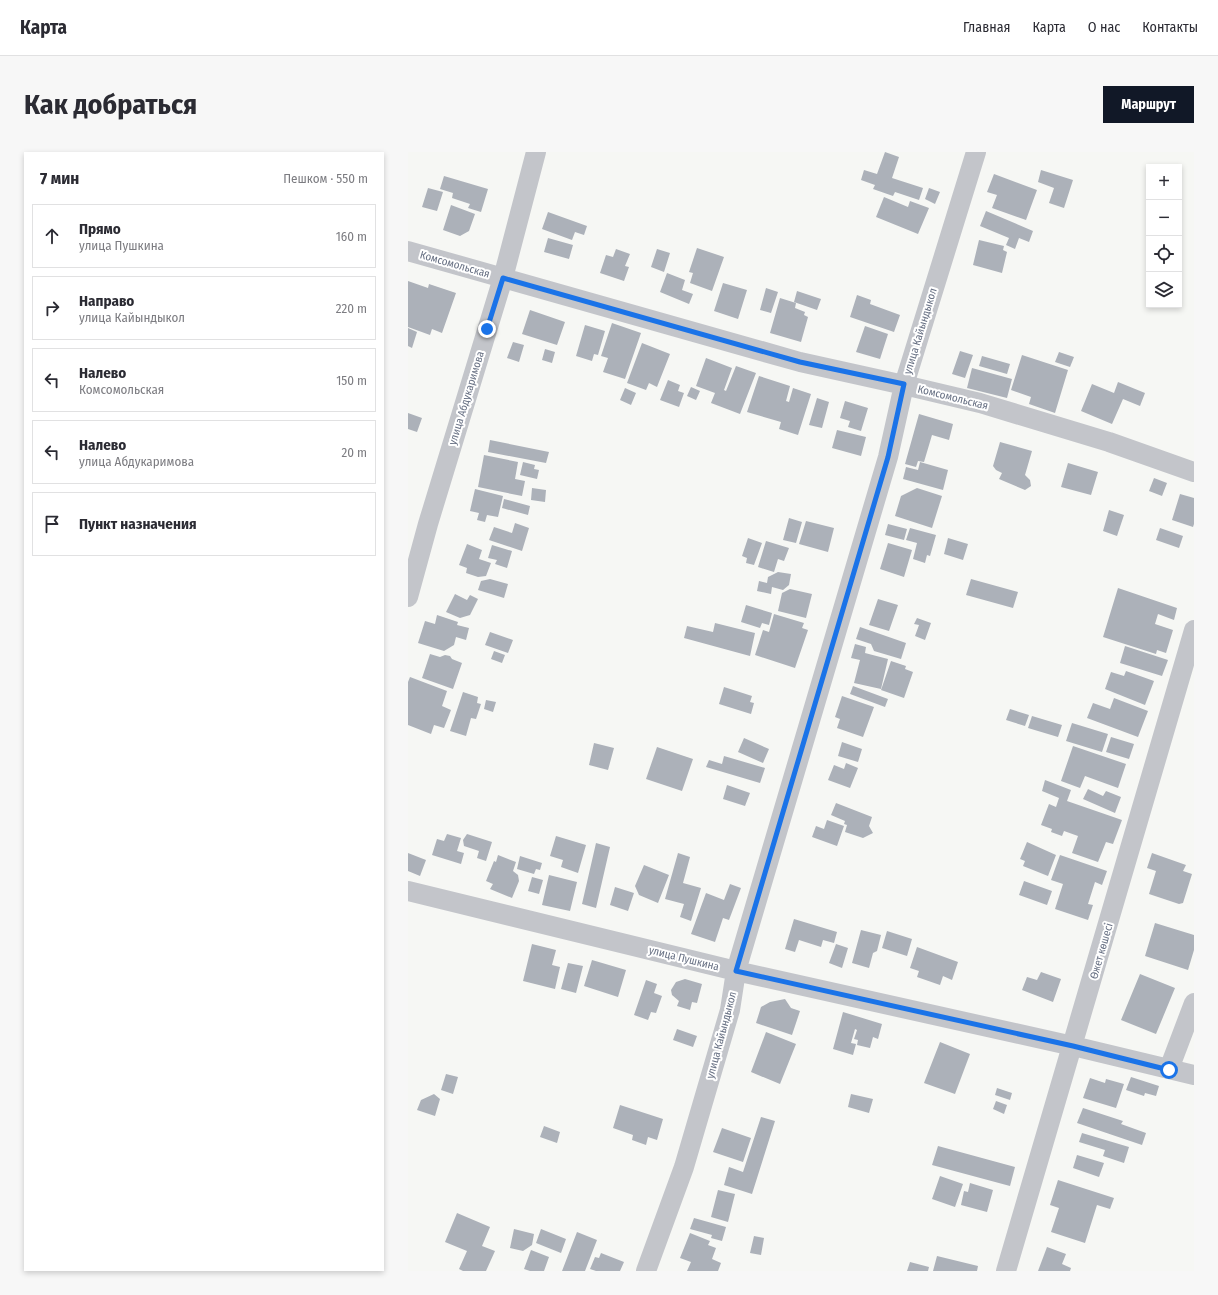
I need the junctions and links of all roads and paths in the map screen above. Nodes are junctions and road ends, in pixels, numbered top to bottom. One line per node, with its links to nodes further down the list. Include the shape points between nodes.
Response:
1 (536, 152): 4 (street, улица Абдукаримова)
2 (976, 152): 5 (street, улица Кайындыкол)
3 (408, 251): 4 (street, Комсомольская)
4 (503, 278): 5 (street, Комсомольская, via 800,362); 7 (street, улица Абдукаримова)
5 (904, 384): 6 (street, Комсомольская, via 980,403 1109,442); 11 (street, улица Кайындыкол, via 888,457)
6 (1194, 472)
7 (417, 533): 8 (street, улица Абдукаримова)
8 (408, 597)
9 (1194, 630): 13 (street, Өжет көшесі)
10 (408, 891): 11 (street, улица Пушкина)
11 (736, 971): 13 (street, улица Пушкина); 16 (street, улица Кайындыкол, via 730,1010 684,1167)
12 (1194, 1003): 14 (street)
13 (1073, 1046): 14 (street, улица Пушкина); 17 (street, Өжет көшесі)
14 (1169, 1070): 15 (street, улица Пушкина)
15 (1194, 1075)
16 (646, 1271)
17 (1006, 1271)

